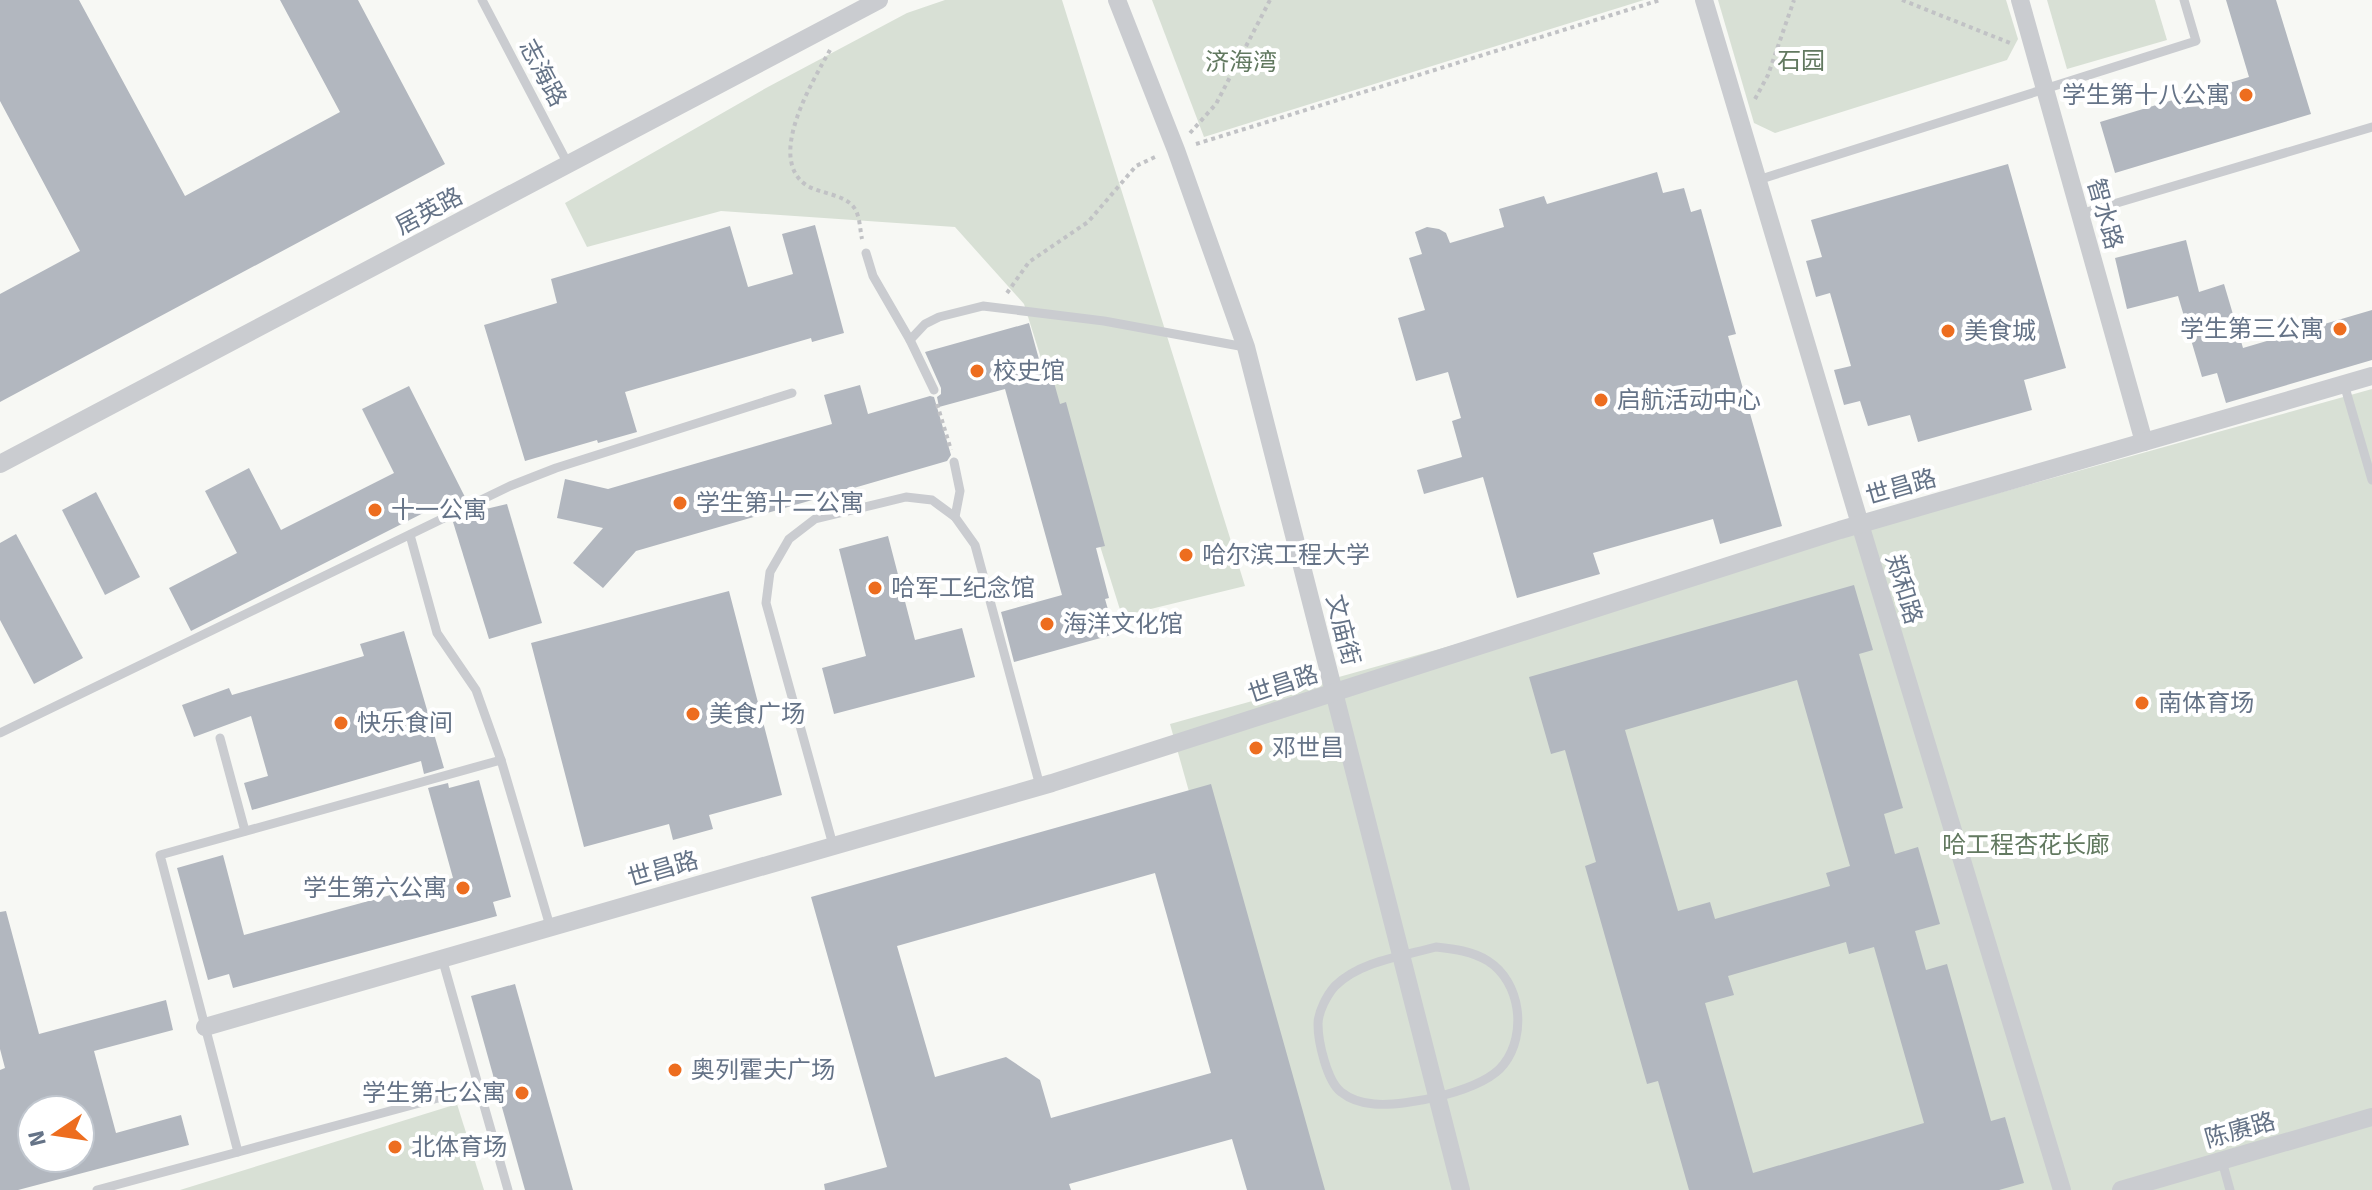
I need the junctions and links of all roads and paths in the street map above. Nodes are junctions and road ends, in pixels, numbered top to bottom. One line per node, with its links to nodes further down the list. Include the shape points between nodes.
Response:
1 (482, 0): 17 (lane, 志海路)
2 (879, 0): 11 (street, 居英路)
3 (1117, 0): 16 (street, 文庙街)
4 (1270, 0): 16 (path, via 1216,104)
5 (1660, 0): 16 (path)
6 (1704, 0): 14 (street, 郑和路)
7 (1794, 0): 14 (path, via 1768,75)
8 (1902, 0): 12 (path)
9 (2020, 0): 12 (street, 智水路)
10 (2184, 0): 13 (lane, via 2196,41)
11 (847, 17): 17 (street, 居英路); 20 (path, via 796,119 791,162 807,186 856,210)
12 (2035, 53): 13 (street, 智水路)
13 (2044, 88): 18 (lane); 19 (street, 智水路)
14 (1738, 114): 18 (street, 郑和路)
15 (2372, 127): 19 (lane)
16 (1176, 150): 21 (path, via 1136,166 1097,215 1029,262); 23 (street, 文庙街)
17 (568, 164): 30 (street, 居英路)
18 (1758, 180): 33 (street, 郑和路)
19 (2080, 214): 28 (street, 智水路)
20 (866, 253): 22 (lane, via 873,276)
21 (1003, 307): 22 (lane, via 983,306 939,317); 23 (lane)
22 (910, 340): 26 (lane)
23 (1246, 347): 35 (street, 文庙街)
24 (2372, 376): 25 (street, 世昌路)
25 (2344, 384): 28 (street, 世昌路); 31 (lane)
26 (934, 390): 29 (path)
27 (792, 393): 34 (lane, via 556,468)
28 (2144, 442): 33 (street, 世昌路)
29 (954, 462): 32 (lane, via 960,491)
30 (0, 464)
31 (2372, 480)
32 (955, 517): 39 (lane, via 975,545); 41 (lane, via 932,500 906,497 815,519 789,539 770,572 766,603)
33 (1860, 524): 35 (street, 世昌路); 54 (street, 郑和路)
34 (410, 535): 36 (lane); 38 (lane, via 437,633 476,690)
35 (1334, 692): 39 (street, 世昌路); 43 (street, 文庙街)
36 (0, 733)
37 (220, 738): 40 (lane)
38 (501, 760): 40 (lane); 42 (lane)
39 (1040, 786): 41 (street, 世昌路)
40 (245, 831): 45 (lane, via 160,855)
41 (833, 845): 42 (street, 世昌路)
42 (550, 926): 44 (street, 世昌路)
43 (1401, 956): 47 (street, 文庙街); 47 (lane, via 1436,947 1463,951 1504,976 1515,997 1518,1023 1503,1066 1469,1087); 47 (lane, via 1348,974 1333,988 1318,1024 1328,1073 1339,1091 1358,1103 1411,1104)
44 (442, 957): 45 (street, 世昌路); 46 (lane)
45 (205, 1027): 49 (lane)
46 (479, 1087): 49 (lane); 52 (lane)
47 (1437, 1097): 53 (street, 文庙街)
48 (2372, 1117): 50 (street, 陈赓路)
49 (238, 1152): 51 (lane)
50 (2222, 1161): 55 (street, 陈赓路); 56 (lane)
51 (97, 1190)
52 (508, 1190)
53 (1461, 1190)
54 (2062, 1190)
55 (2121, 1190)
56 (2230, 1190)

